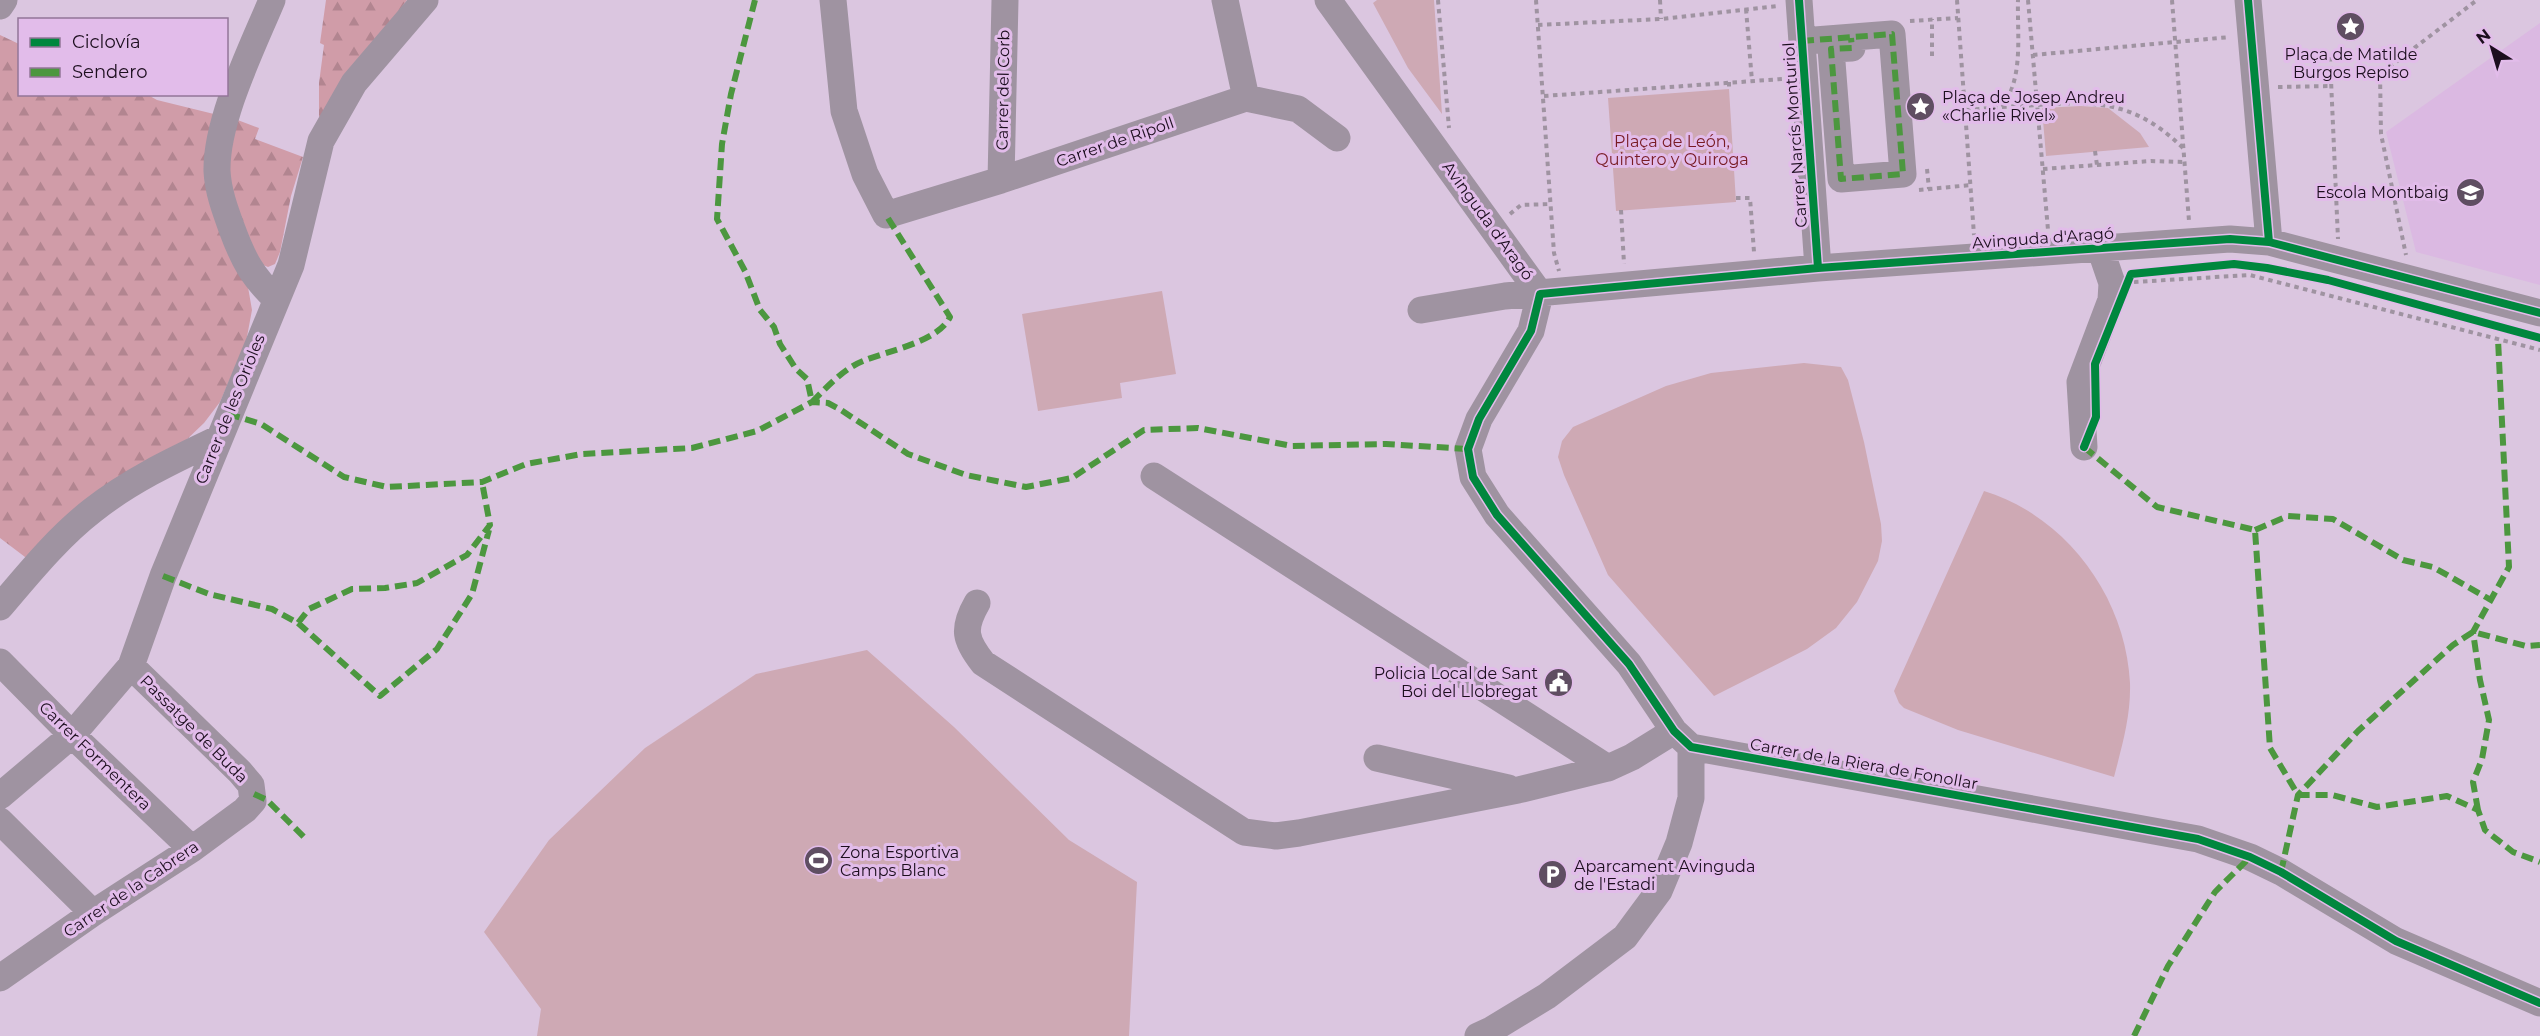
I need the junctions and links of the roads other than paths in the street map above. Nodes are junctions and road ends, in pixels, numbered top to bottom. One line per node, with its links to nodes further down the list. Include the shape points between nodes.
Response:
1 (4, 0): 10 (street)
2 (272, 0): 20 (street, via 225,117 217,173 238,246 256,280)
3 (424, 0): 20 (street, Carrer de les Orioles, via 354,83 321,141 291,265)
4 (833, 0): 15 (street, Carrer de Ripoll, via 844,111 865,174 886,215)
5 (1005, 0): 15 (street, Carrer del Corb)
6 (1225, 0): 13 (street)
7 (1328, 0): 19 (street, Avinguda d'Aragó)
8 (2248, 0): 16 (street)
9 (1789, 3): 12 (street, Carrer Narcís Monturiol)
10 (0, 6)
11 (1851, 38): 11 (street, via 1892,34 1903,174 1841,179 1831,49 1852,48); 12 (street)
12 (1802, 41): 18 (street, Carrer Narcís Monturiol)
13 (1246, 98): 14 (street, via 1298,109); 15 (street, Carrer de Ripoll)
14 (1337, 138)
15 (1001, 180)
16 (2269, 242): 17 (street, Avinguda d'Aragó, via 2230,239); 22 (street, Avinguda d'Aragó)
17 (2100, 248): 18 (street, Avinguda d'Aragó); 24 (street, via 2112,283 2111,300 2079,382)
18 (1818, 268): 19 (street, Avinguda d'Aragó)
19 (1552, 293): 21 (street, via 1505,296); 31 (street, via 1479,419 1467,448 1473,477 1497,515 1629,664)
20 (275, 298): 23 (street, Carrer de les Orioles)
21 (1421, 310)
22 (2540, 313)
23 (218, 439): 27 (street, via 146,473 91,511); 29 (street, Carrer de les Orioles)
24 (2084, 447)
25 (1154, 476): 33 (street)
26 (977, 603): 34 (street, via 966,623 967,637 983,663 1244,832 1276,836 1299,833)
27 (0, 607)
28 (0, 662): 30 (street, Carrer Formentera)
29 (131, 666): 30 (street, Carrer de les Orioles); 35 (street, Passatge de Buda, via 240,772)
30 (72, 735): 36 (street, Carrer de les Orioles); 38 (street, Carrer Formentera)
31 (1683, 739): 33 (street); 41 (street, Carrer de la Riera de Fonollar, via 2198,839 2250,857 2396,941); 42 (street, via 1691,798 1679,843 1659,891 1625,937 1547,996)
32 (1377, 758): 34 (street)
33 (1608, 768): 34 (street)
34 (1518, 790)
35 (254, 794): 38 (street, Carrer de la Cabrera, via 245,810)
36 (0, 796)
37 (0, 821): 39 (street)
38 (192, 849): 39 (street, Carrer de la Cabrera)
39 (93, 913): 40 (street, Carrer de la Cabrera)
40 (0, 978)
41 (2540, 1004)
42 (1478, 1036)

